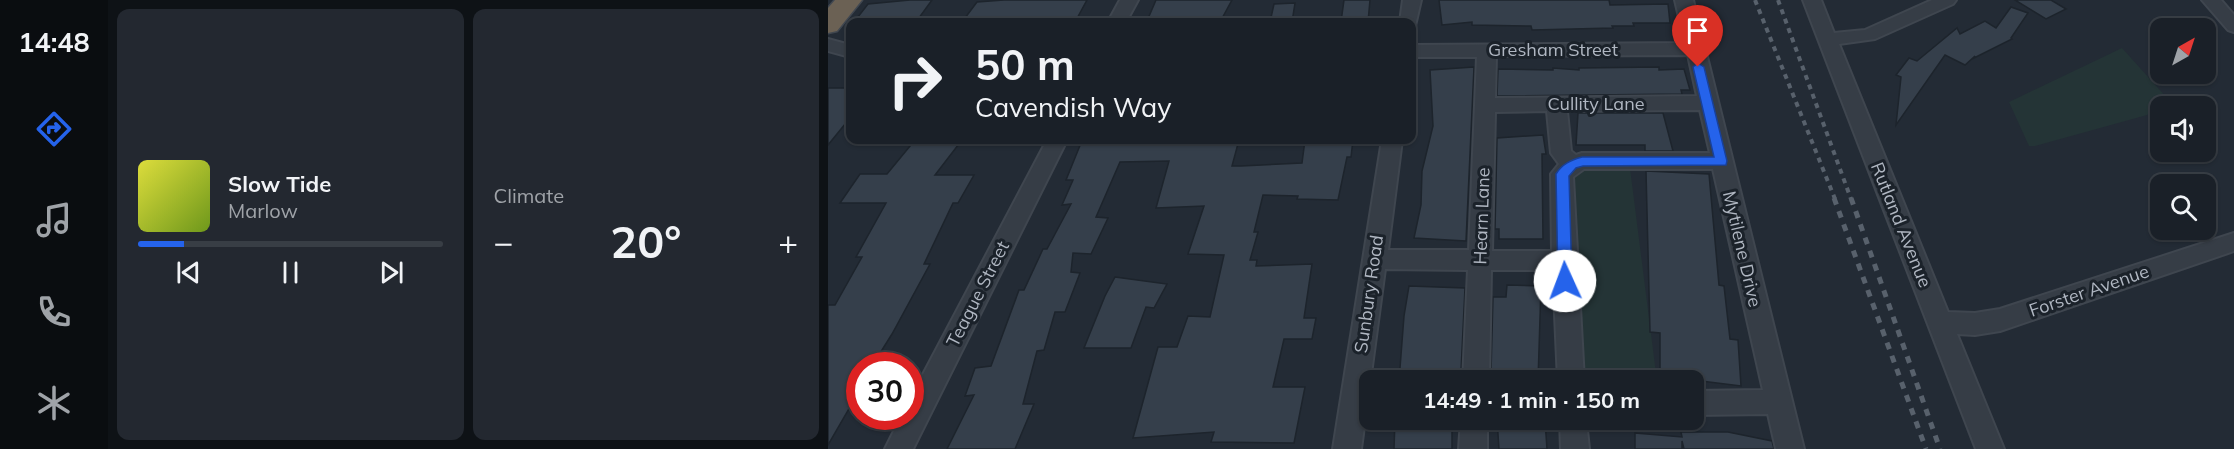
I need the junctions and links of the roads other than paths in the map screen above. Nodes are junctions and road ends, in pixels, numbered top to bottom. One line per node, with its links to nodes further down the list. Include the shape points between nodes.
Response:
1 (849, 0): 10 (highway)
2 (1129, 0): 8 (street)
3 (1412, 0): 9 (street)
4 (1684, 0): 14 (street, Mytilene Drive)
5 (1812, 0): 12 (street, Rutland Avenue)
6 (1947, 0): 12 (street, via 1869,35)
7 (2211, 0): 11 (street)
8 (1119, 18)
9 (1410, 18)
10 (828, 25)
11 (2234, 26)
12 (1826, 40): 31 (street, Rutland Avenue)
13 (828, 45): 15 (street)
14 (1694, 49): 16 (street, Gresham Street); 20 (street, Mytilene Drive)
15 (846, 50)
16 (1487, 50): 17 (street, Gresham Street); 21 (street, Hearn Lane)
17 (1416, 51)
18 (846, 58): 19 (street)
19 (828, 61)
20 (1707, 103): 22 (street, Cullity Lane); 25 (street, Mytilene Drive)
21 (1485, 105): 22 (street, Cullity Lane); 29 (street, Hearn Lane)
22 (1556, 105): 26 (street, via 1561,153)
23 (1055, 144): 38 (street, Teague Street)
24 (1391, 144): 28 (street, Sunbury Road)
25 (1721, 161): 26 (street, via 1582,161); 34 (street, Mytilene Drive)
26 (1572, 165): 30 (street, via 1562,174)
27 (2234, 242): 31 (street, Forster Avenue, via 2000,320)
28 (1374, 260): 29 (street); 39 (street, Sunbury Road)
29 (1480, 261): 30 (street); 32 (street, Hearn Lane)
30 (1564, 261): 33 (street)
31 (1941, 323): 43 (street, Rutland Avenue)
32 (1476, 370)
33 (1570, 370)
34 (1778, 402): 35 (street); 42 (street, Mytilene Drive)
35 (1704, 404)
36 (1474, 430): 40 (street)
37 (1574, 430): 41 (street)
38 (899, 449)
39 (1347, 449)
40 (1473, 449)
41 (1575, 449)
42 (1790, 449)
43 (1990, 449)

